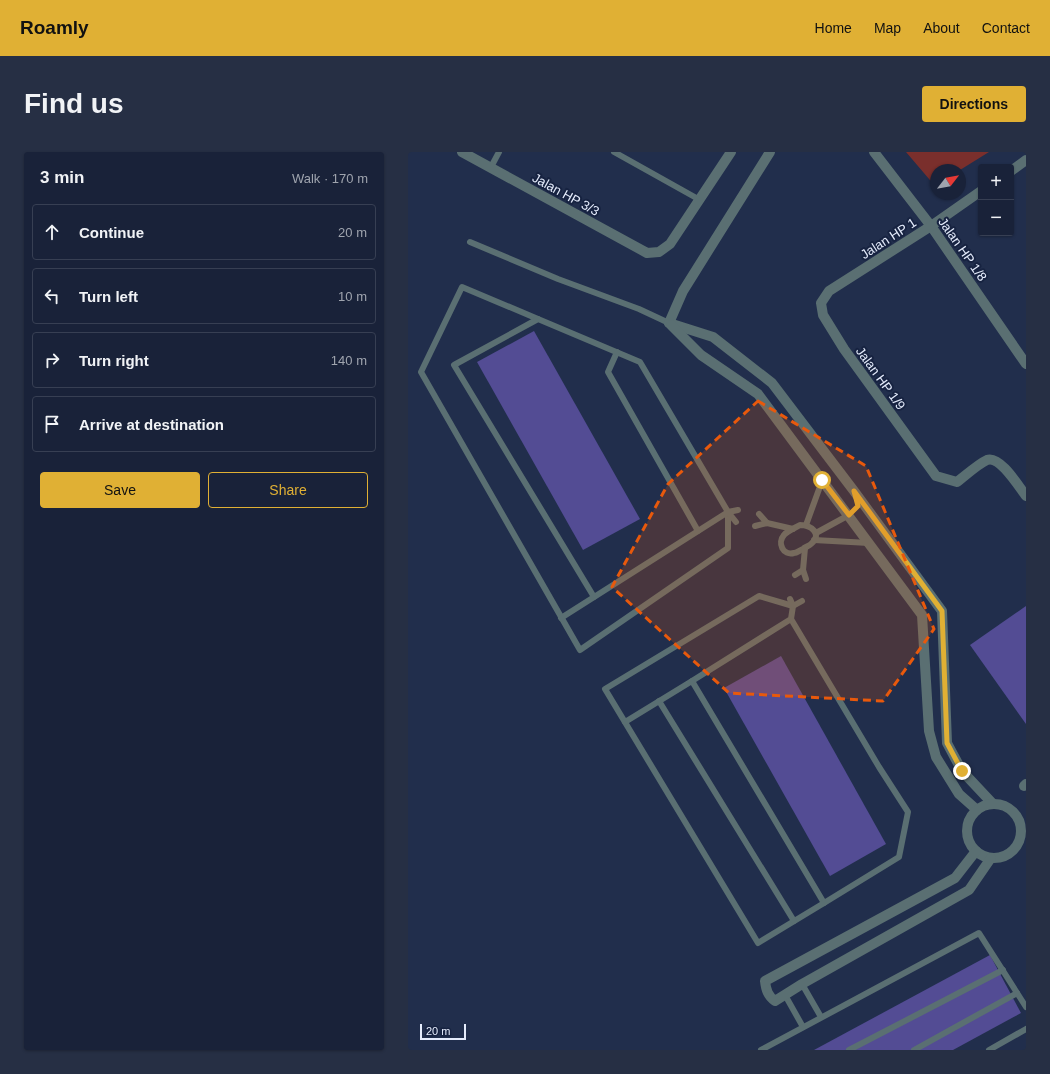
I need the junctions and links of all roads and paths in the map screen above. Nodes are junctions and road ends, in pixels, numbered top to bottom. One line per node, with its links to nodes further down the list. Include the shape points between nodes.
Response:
1 (462, 152): 8 (street, Jalan HP 3/3)
2 (499, 152): 8 (lane)
3 (614, 152): 11 (lane)
4 (731, 152): 11 (street)
5 (874, 152): 12 (street, Jalan HP 1/8)
6 (766, 153): 16 (street, via 683,291)
7 (1026, 160): 9 (street)
8 (491, 167): 11 (street, Jalan HP 3/3, via 647,253 659,252 670,244)
9 (1014, 169)
10 (978, 193): 12 (street, Jalan HP 1)
11 (700, 200)
12 (931, 226): 14 (street, Jalan HP 1); 18 (street, Jalan HP 1/8)
13 (470, 242): 16 (lane, via 639,309)
14 (829, 291): 21 (street, Jalan HP 1/9, via 821,303 823,316 936,476 956,482 986,460 992,459 1000,463)
15 (538, 319): 17 (lane); 39 (lane, via 454,365); 43 (lane, via 462,287 421,372)
16 (669, 324): 19 (street, via 701,355 758,394); 20 (street, via 713,337 772,383)
17 (617, 352): 23 (lane, via 640,362); 31 (lane, via 608,372)
18 (1026, 364)
19 (822, 480): 25 (street); 28 (lane)
20 (854, 491): 25 (street, via 858,506); 48 (street, via 942,611 947,743 962,771)
21 (1026, 496)
22 (738, 510): 23 (lane)
23 (728, 512): 26 (lane); 31 (lane); 43 (lane, via 728,548 580,650)
24 (759, 514): 27 (lane)
25 (849, 515): 32 (lane); 34 (street)
26 (736, 522)
27 (767, 523): 29 (lane); 30 (lane)
28 (806, 525): 30 (lane, via 800,524); 32 (lane, via 813,528)
29 (755, 526)
30 (793, 529): 35 (lane, via 780,540 784,550 794,554)
31 (698, 531): 39 (lane)
32 (816, 533): 33 (lane)
33 (814, 540): 34 (lane); 35 (lane)
34 (869, 543): 49 (street, via 922,615 929,731 936,757 959,794)
35 (805, 548): 36 (lane)
36 (803, 570): 37 (lane); 38 (lane)
37 (795, 575)
38 (806, 578)
39 (594, 597): 43 (lane)
40 (790, 599): 42 (lane)
41 (802, 601): 42 (lane)
42 (793, 606): 44 (lane); 47 (lane, via 759,596 604,689)
43 (562, 618)
44 (791, 619): 45 (lane); 52 (lane, via 908,812 899,857)
45 (692, 681): 46 (lane); 52 (lane)
46 (659, 701): 47 (lane); 53 (lane)
47 (625, 722): 53 (lane, via 758,942)
48 (993, 804): 49 (street); 51 (street, via 1002,805 1017,816 1021,833 1014,849 1008,854)
49 (976, 810): 50 (street, via 971,817 967,835)
50 (976, 851): 51 (street); 57 (street, via 955,878 765,982 766,990 775,1001)
51 (991, 858): 55 (street, via 970,890)
52 (824, 903): 53 (lane)
53 (794, 921)
54 (1003, 970): 56 (lane); 59 (lane, via 979,933); 63 (lane)
55 (802, 984): 57 (street); 59 (lane)
56 (1017, 993): 58 (lane); 64 (lane)
57 (785, 995): 60 (lane)
58 (1026, 1007)
59 (821, 1017): 60 (lane)
60 (803, 1027): 62 (lane)
61 (1026, 1029): 65 (lane)
62 (761, 1050)
63 (849, 1050)
64 (914, 1050)
65 (989, 1050)

